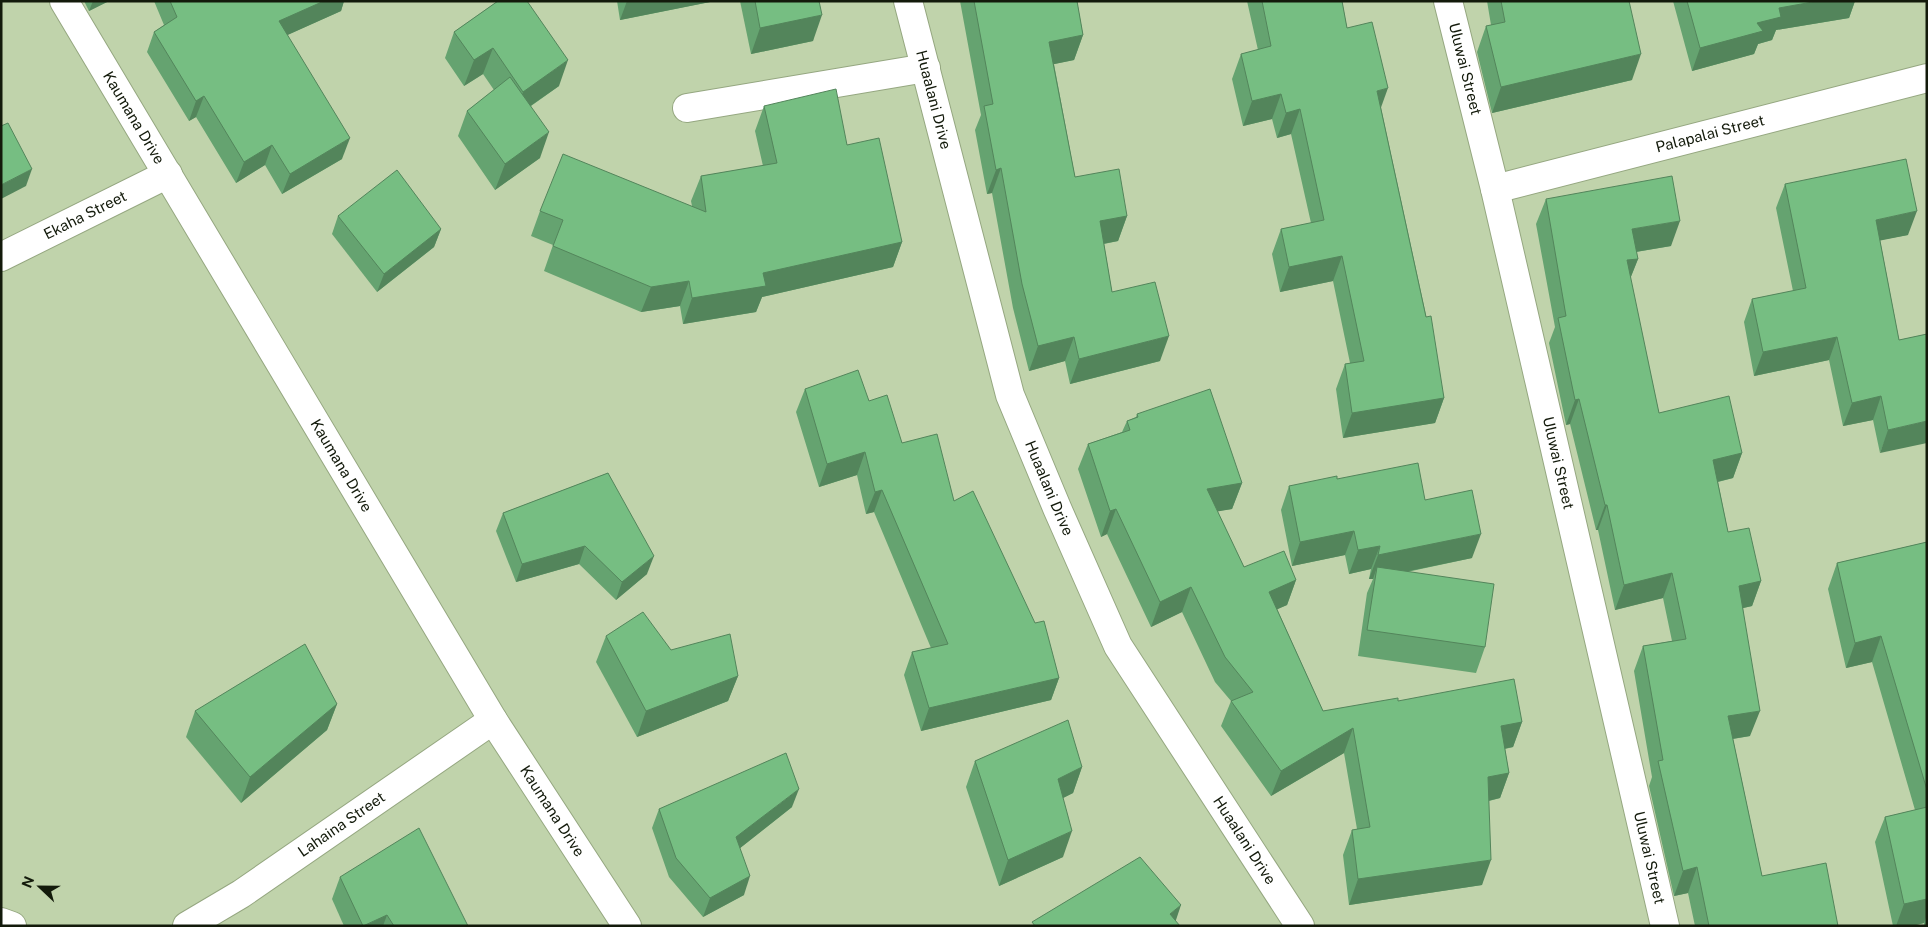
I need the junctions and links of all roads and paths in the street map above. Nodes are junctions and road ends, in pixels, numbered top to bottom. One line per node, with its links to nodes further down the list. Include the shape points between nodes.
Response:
1 (64, 1): 7 (street, Kaumana Drive)
2 (908, 1): 4 (street, Huaalani Drive)
3 (1448, 1): 8 (street, Uluwai Street)
4 (926, 68): 6 (street); 15 (street, Huaalani Drive, via 1010,395 1106,620 1118,646)
5 (1927, 78): 8 (street, Palapalai Street)
6 (687, 108)
7 (168, 174): 9 (street, Ekaha Street); 10 (street, Kaumana Drive)
8 (1495, 189): 16 (street, Uluwai Street)
9 (1, 257)
10 (493, 720): 13 (street, Lahaina Street, via 240,894); 14 (street, Kaumana Drive)
11 (1, 922): 12 (street)
12 (12, 926)
13 (187, 926)
14 (628, 926)
15 (1300, 926)
16 (1665, 926)

